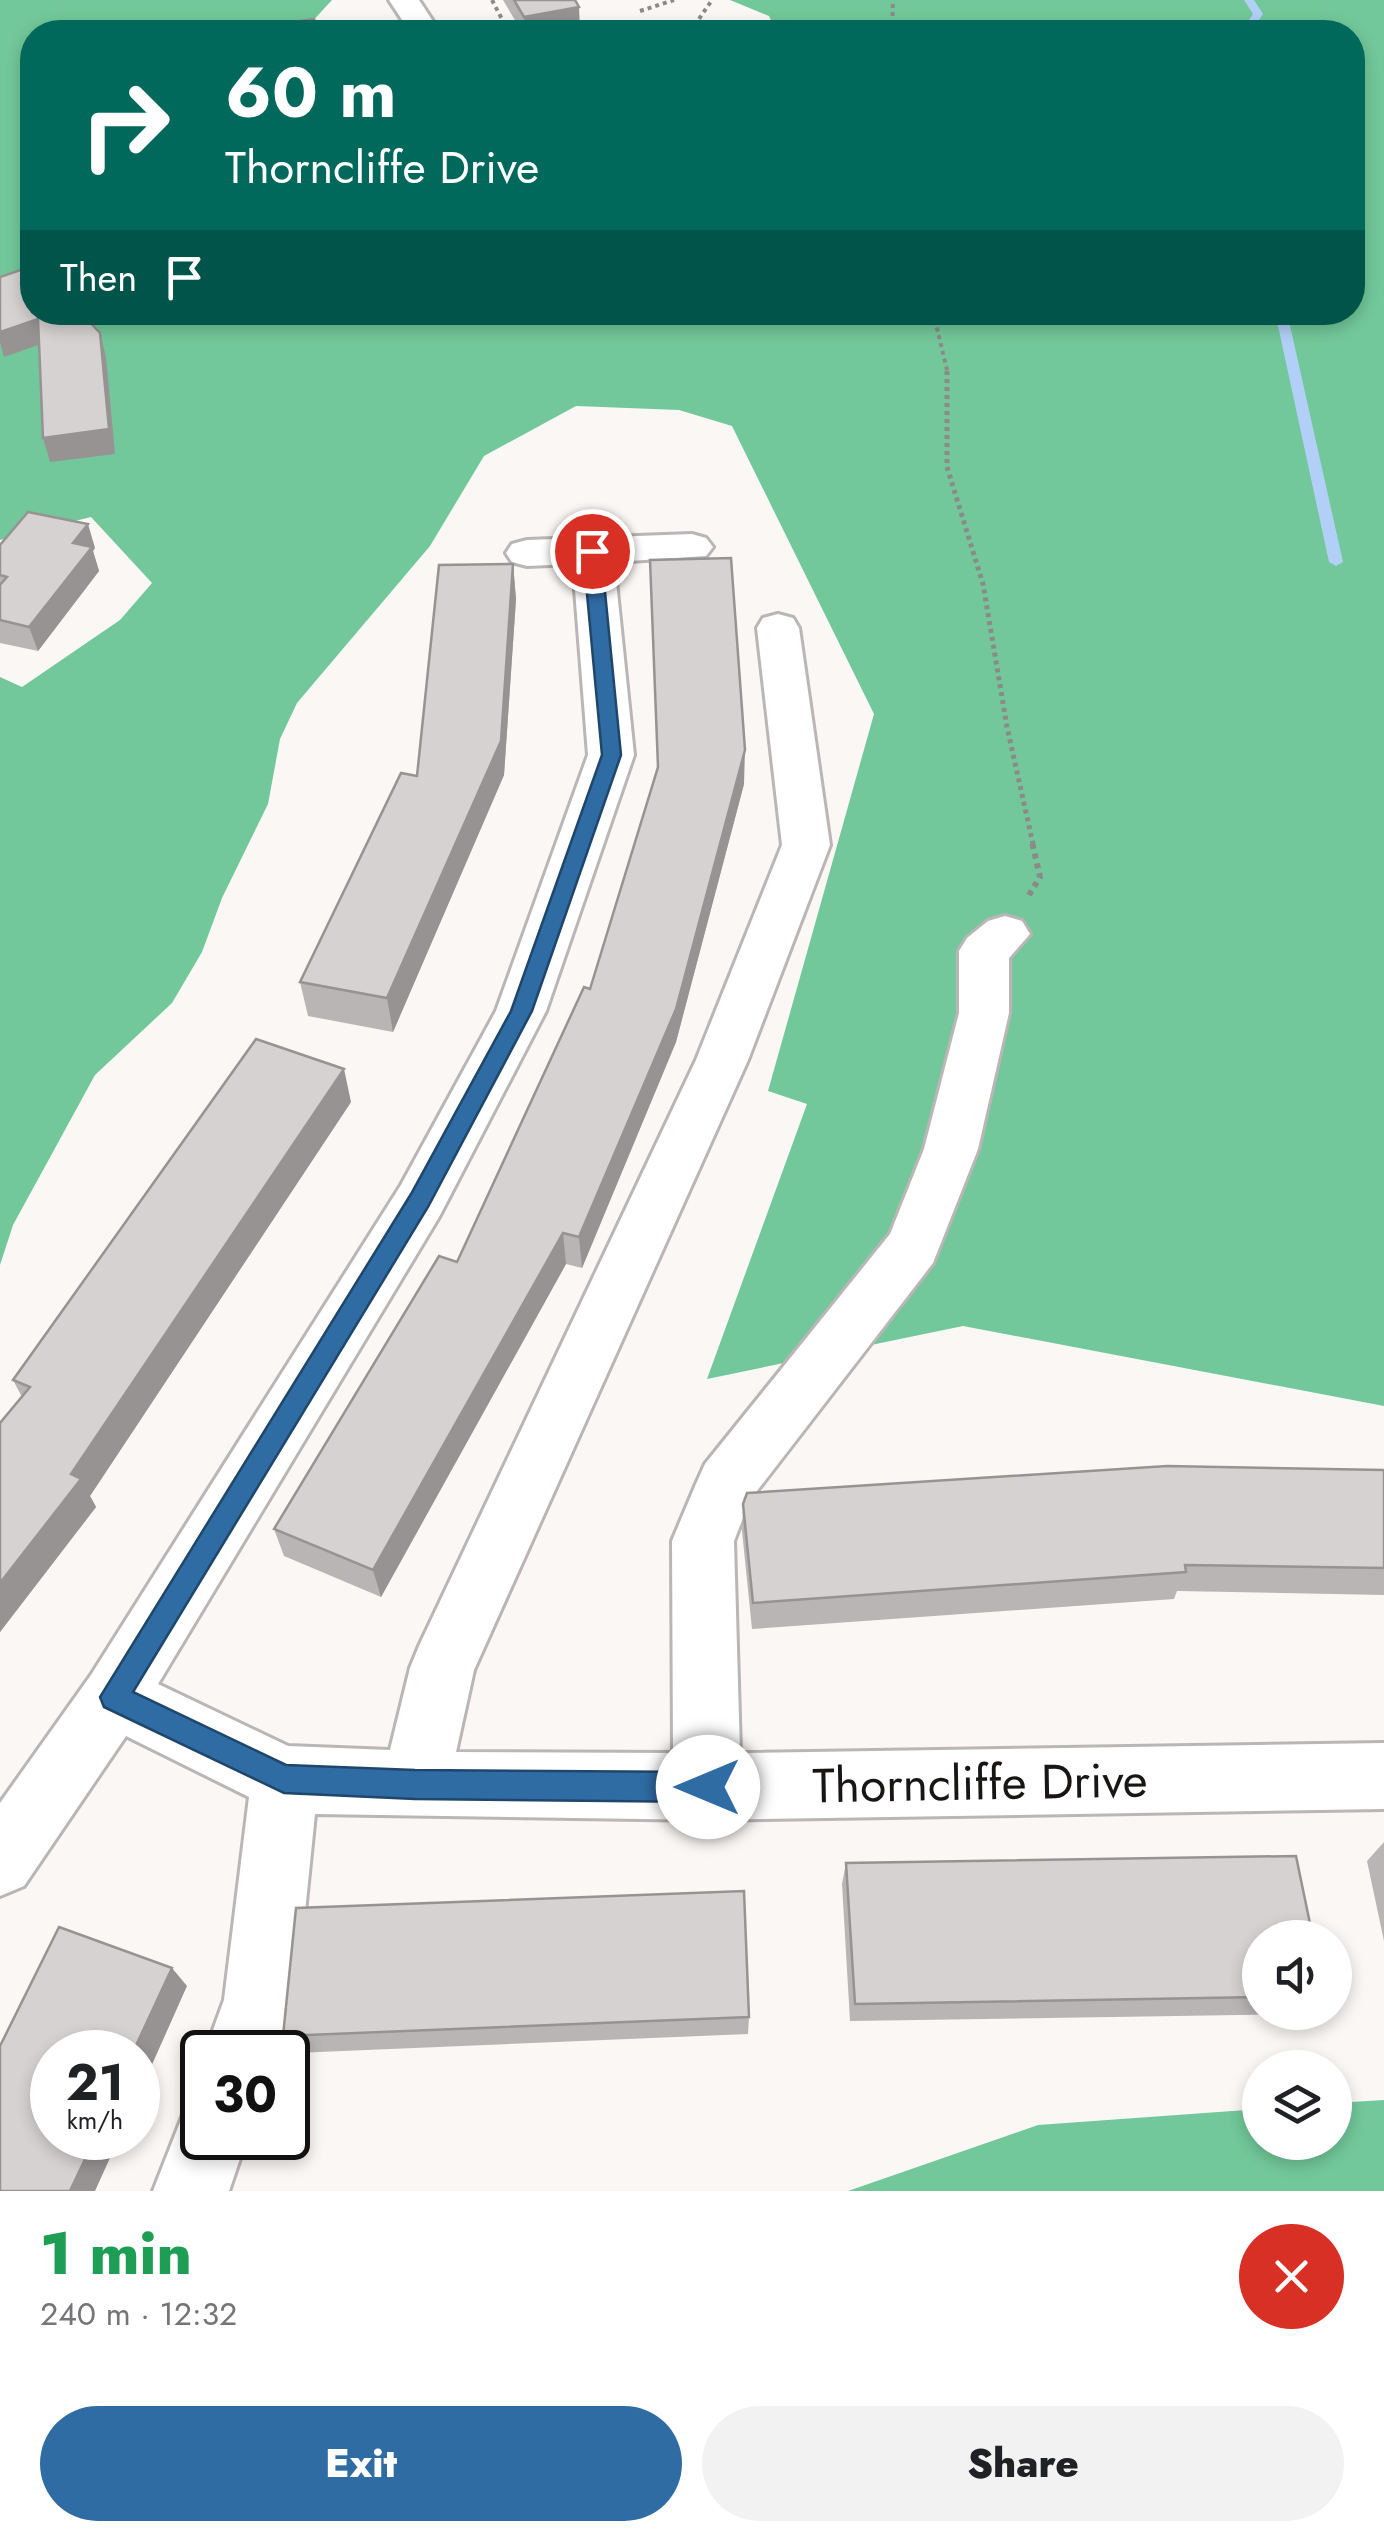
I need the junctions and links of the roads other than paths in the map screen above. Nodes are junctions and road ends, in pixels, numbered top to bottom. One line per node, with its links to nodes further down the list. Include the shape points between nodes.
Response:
1 (692, 547): 2 (street)
2 (592, 551): 3 (street); 6 (street, via 612,755 522,1011 420,1200)
3 (527, 553)
4 (778, 628): 9 (street, via 806,845 722,1060 442,1668)
5 (1005, 934): 10 (street, via 984,952 984,1013 950,1149 912,1247 726,1484 704,1541)
6 (114, 1697): 8 (street, Thorncliffe Drive); 11 (street)
7 (1384, 1776): 10 (street, Thorncliffe Drive)
8 (284, 1779): 9 (street, Thorncliffe Drive); 12 (street, via 260,2000)
9 (415, 1785): 10 (street, Thorncliffe Drive)
10 (708, 1787)
11 (0, 1862)
12 (249, 2030)
13 (202, 2160): 14 (street)
14 (190, 2191)

